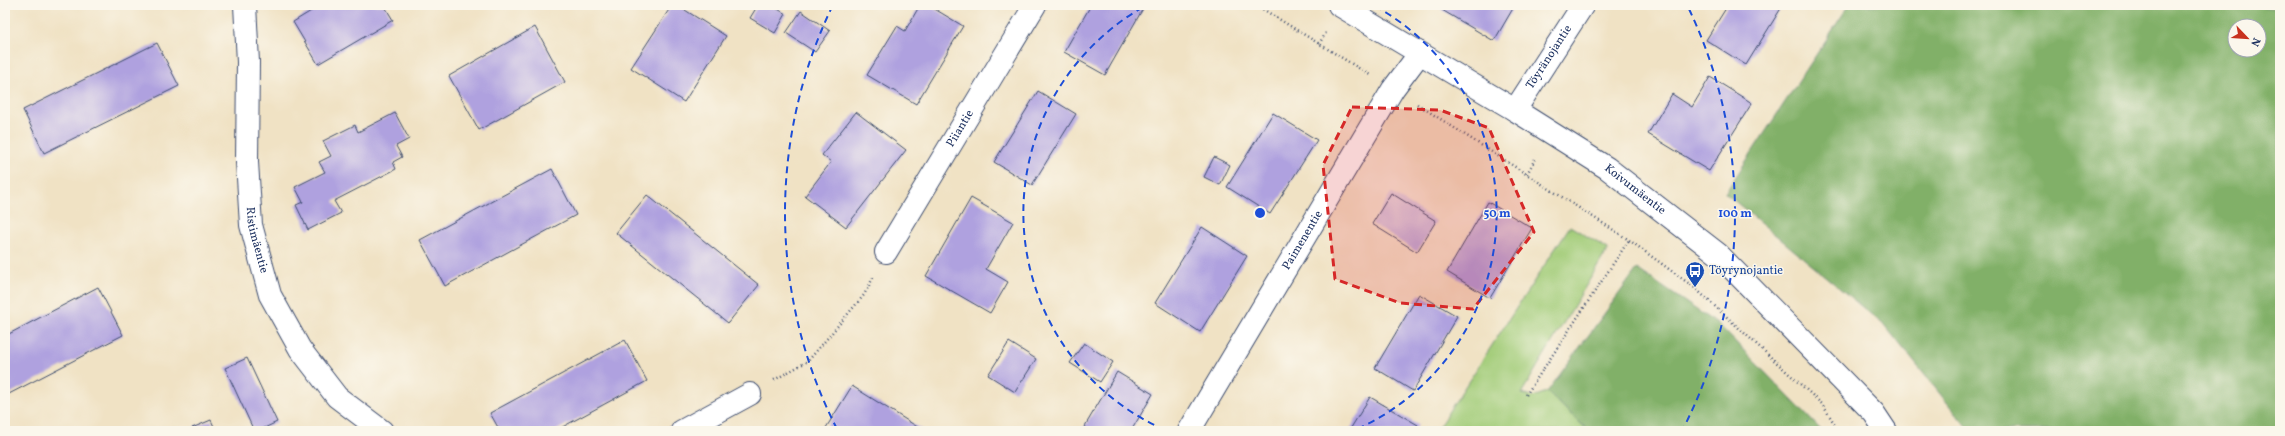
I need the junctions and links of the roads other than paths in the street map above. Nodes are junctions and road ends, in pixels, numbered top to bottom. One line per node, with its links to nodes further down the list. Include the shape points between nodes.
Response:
1 (245, 5): 9 (street, Ristimäentie, via 248,62 247,162 251,226 270,295 300,349 337,397)
2 (1035, 5): 7 (street, Piiantie)
3 (1339, 5): 5 (street, Koivumäentie)
4 (1583, 5): 6 (street, Töyränojantie)
5 (1420, 53): 6 (street, Koivumäentie); 11 (street, Paimenentie, via 1393,89)
6 (1515, 110): 12 (street, Koivumäentie, via 1607,168 1718,254 1874,414)
7 (886, 252)
8 (750, 394): 10 (street)
9 (382, 431)
10 (682, 431)
11 (1189, 431)
12 (1886, 431)

